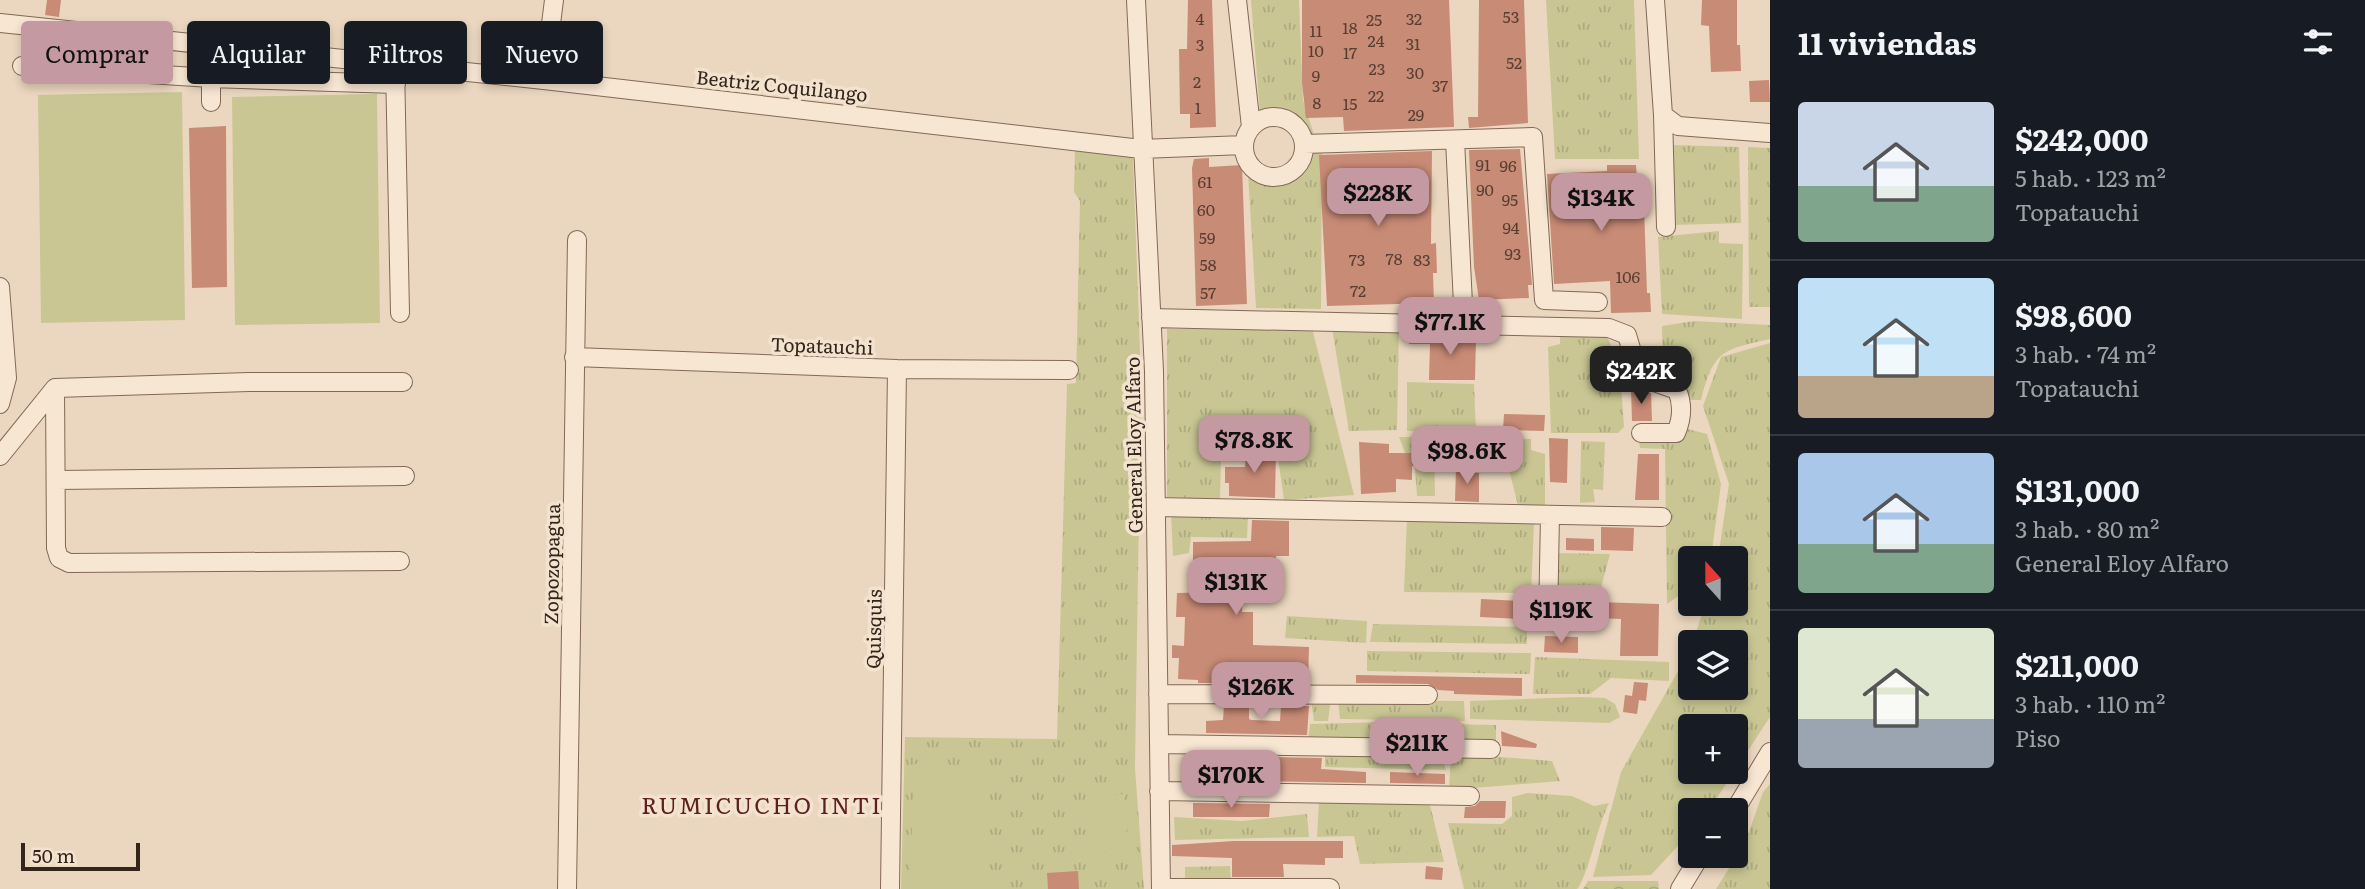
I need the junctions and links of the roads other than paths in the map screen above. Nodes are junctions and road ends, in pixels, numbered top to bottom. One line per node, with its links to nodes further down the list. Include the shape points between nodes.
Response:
1 (554, 0): 5 (street)
2 (1136, 0): 18 (street, General Eloy Alfaro)
3 (1237, 0): 13 (street)
4 (1655, 0): 12 (street)
5 (551, 21)
6 (0, 23): 7 (street, Beatriz Coquilango)
7 (344, 60)
8 (211, 84): 11 (street)
9 (396, 84): 24 (street)
10 (579, 84): 18 (street, Beatriz Coquilango)
11 (211, 102)
12 (1663, 115): 14 (street, via 1678,126); 19 (street)
13 (1251, 127): 16 (street, via 1268,117 1288,120); 17 (street)
14 (1770, 133)
15 (1455, 140): 16 (street); 22 (street, via 1533,137 1544,300); 23 (street)
16 (1304, 144): 17 (street, via 1293,171 1274,177 1256,171 1244,155)
17 (1244, 145): 18 (street, Beatriz Coquilango)
18 (1141, 149): 25 (street, General Eloy Alfaro)
19 (1666, 227)
20 (577, 240): 26 (street, Zopozopagua)
21 (0, 287): 31 (street, via 7,378)
22 (1598, 302)
23 (1463, 304)
24 (400, 313)
25 (1151, 318): 32 (street, via 1609,328 1627,335 1638,372 1677,390 1680,398 1676,433); 36 (street, General Eloy Alfaro)
26 (574, 357): 27 (street, Topatauchi); 52 (street, Zopozopagua)
27 (897, 369): 28 (street, Topatauchi); 53 (street, Quisquis)
28 (1069, 370)
29 (403, 382): 30 (street)
30 (55, 388): 33 (street); 35 (street)
31 (0, 404)
32 (1641, 433)
33 (0, 456)
34 (405, 476): 35 (street)
35 (56, 480): 39 (street, via 55,548 59,558 69,563)
36 (1156, 507): 37 (street); 41 (street, General Eloy Alfaro)
37 (1550, 515): 38 (street); 40 (street)
38 (1662, 517)
39 (400, 561)
40 (1548, 621)
41 (1158, 694): 42 (street); 43 (street, General Eloy Alfaro)
42 (1428, 695)
43 (1159, 744): 44 (street); 46 (street, General Eloy Alfaro)
44 (1491, 749)
45 (1770, 752): 48 (street)
46 (1159, 791): 47 (street); 50 (street, General Eloy Alfaro)
47 (1470, 796)
48 (1742, 798)
49 (1693, 868): 54 (street)
50 (1161, 888): 51 (street)
51 (1330, 888)
52 (568, 889)
53 (890, 889)
54 (1680, 889)

